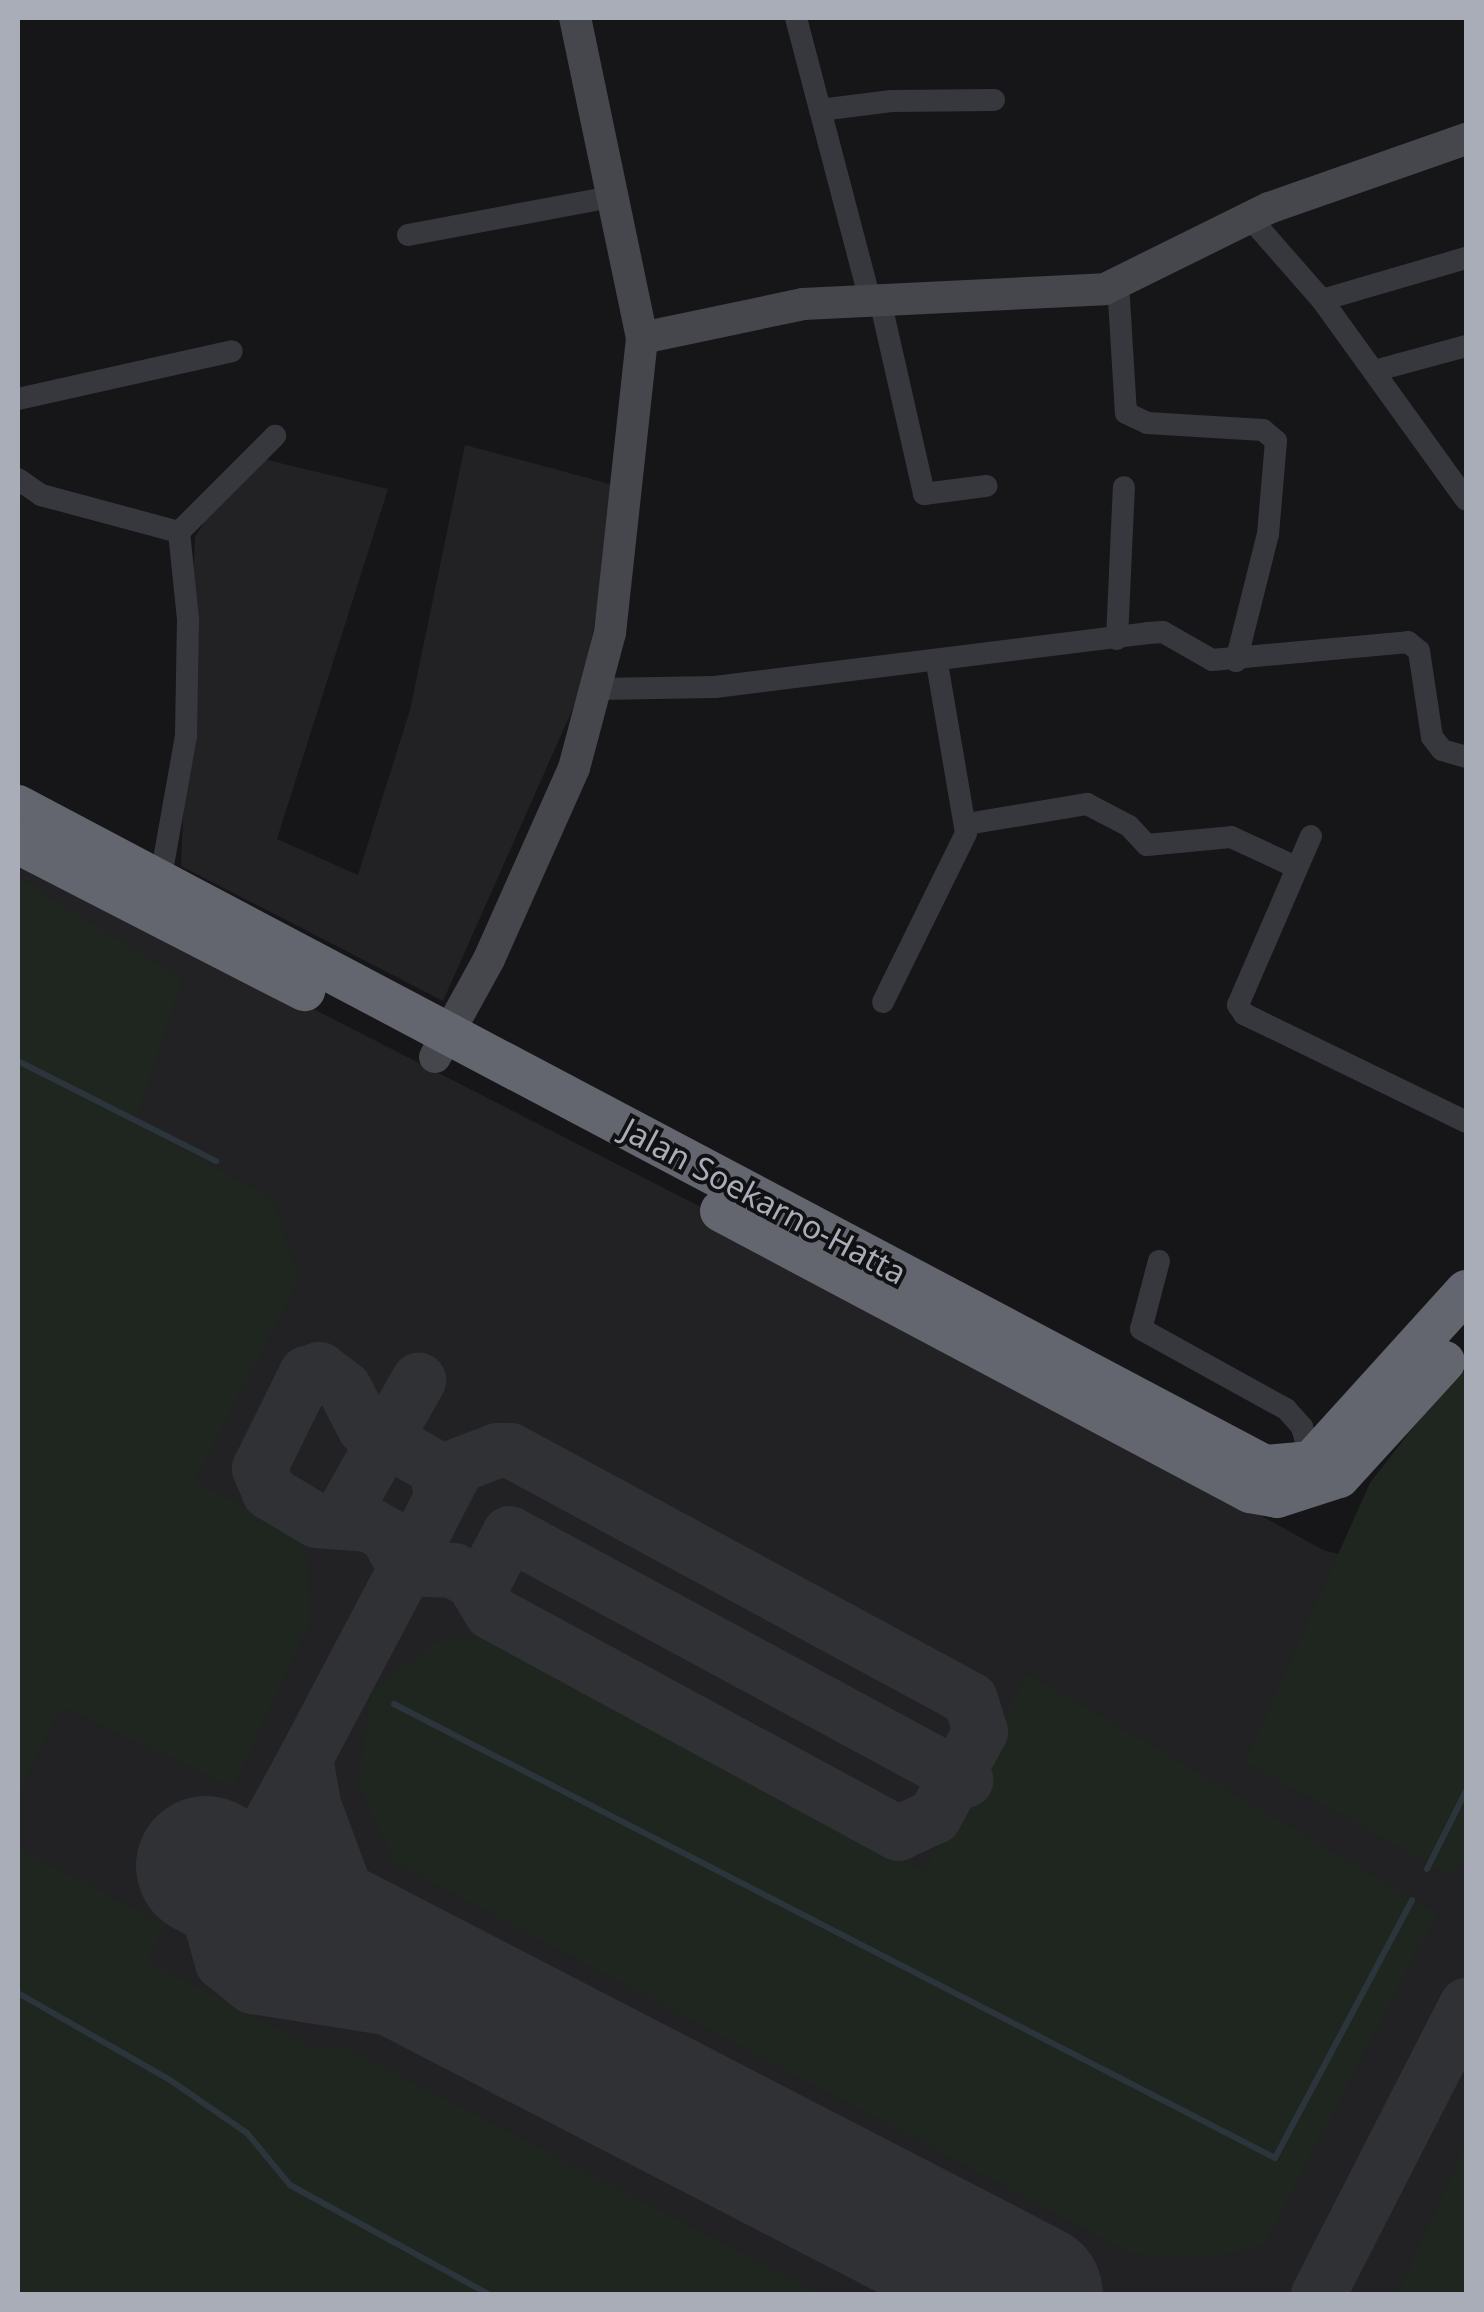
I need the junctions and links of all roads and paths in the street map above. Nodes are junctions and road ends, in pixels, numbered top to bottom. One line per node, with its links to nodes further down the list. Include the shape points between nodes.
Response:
1 (575, 18): 6 (street)
2 (796, 18): 4 (street)
3 (994, 100): 4 (street)
4 (820, 110): 12 (street)
5 (1466, 139): 7 (street)
6 (616, 196): 8 (street); 13 (street)
7 (1250, 218): 10 (street); 11 (street)
8 (408, 235)
9 (1466, 258): 11 (street)
10 (1118, 283): 12 (street, via 1078,294); 25 (street, via 1126,412 1148,423 1263,430 1276,441 1268,534)
11 (1322, 300): 16 (street)
12 (875, 301): 13 (street, via 728,316); 20 (street, via 924,494)
13 (642, 338): 27 (street)
14 (1466, 346): 16 (street)
15 (232, 351): 17 (street)
16 (1374, 371): 22 (street)
17 (18, 399)
18 (275, 436): 23 (street)
19 (18, 479): 23 (street, via 41,495)
20 (986, 486)
21 (1124, 487): 24 (street)
22 (1464, 491)
23 (180, 532): 34 (street, via 188,620 186,736)
24 (1117, 639): 25 (street, via 1162,632 1197,656); 26 (street)
25 (1236, 661): 28 (street, via 1408,642 1419,652 1432,737 1442,750)
26 (937, 664): 27 (street, via 715,687); 30 (street)
27 (598, 689): 36 (street, via 574,768 489,960)
28 (1466, 757)
29 (18, 806): 34 (highway, Jalan Soekarno-Hatta)
30 (967, 824): 33 (street, via 1087,804 1129,826 1147,845 1231,837); 35 (street)
31 (1310, 836): 33 (street)
32 (18, 843): 36 (highway, Jalan Soekarno-Hatta)
33 (1296, 867): 37 (street, via 1238,1005 1244,1014)
34 (160, 882): 36 (highway, Jalan Soekarno-Hatta)
35 (883, 1002)
36 (441, 1045): 40 (highway, Jalan Soekarno-Hatta, via 1218,1445 1265,1466)
37 (1466, 1122)
38 (1160, 1261): 40 (street, via 1141,1330 1286,1409 1302,1427)
39 (1461, 1320): 40 (highway)
40 (1313, 1476)

